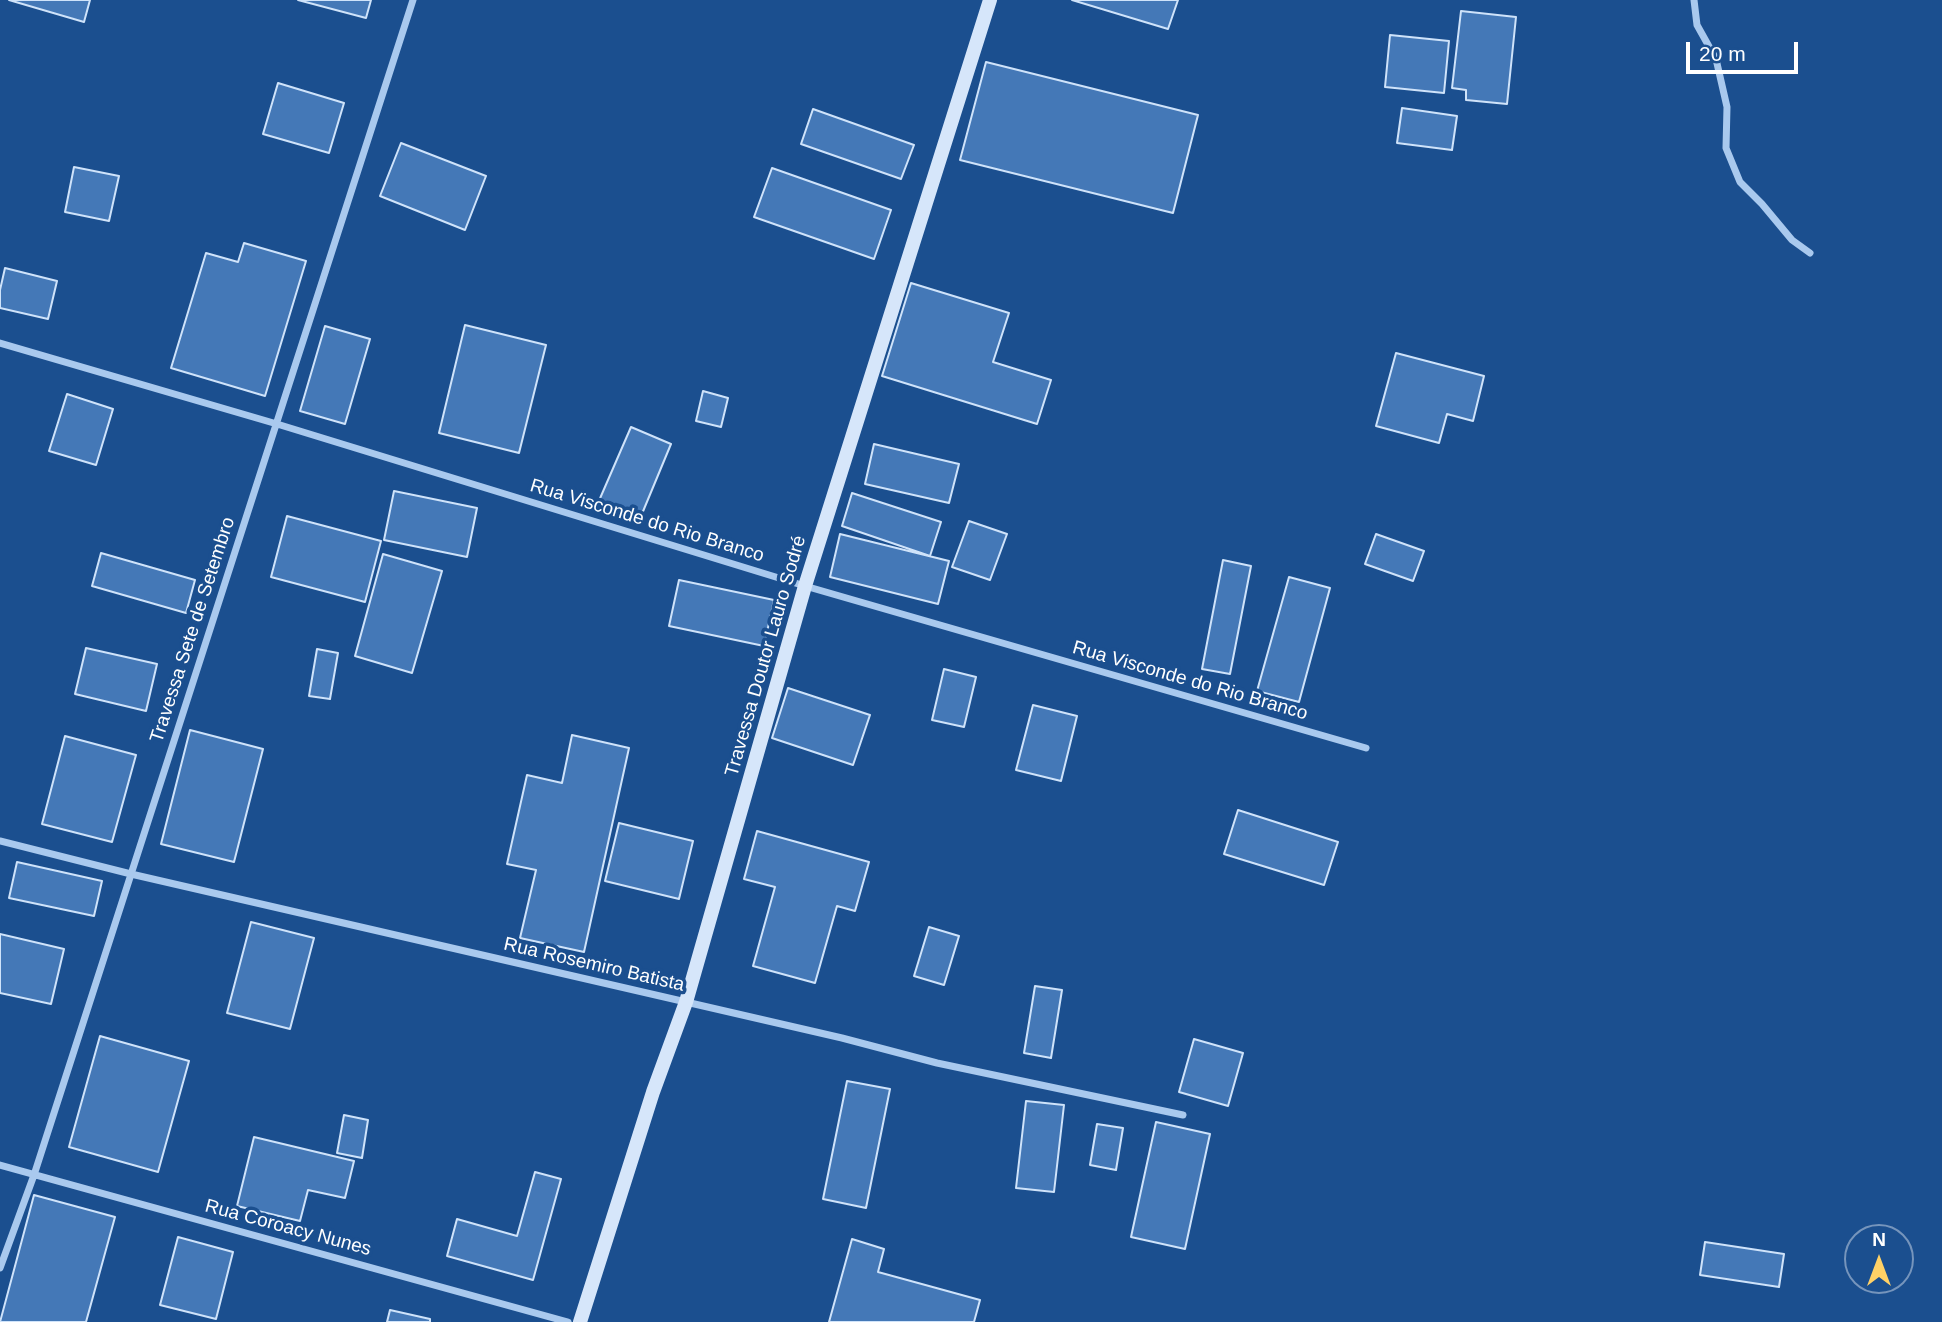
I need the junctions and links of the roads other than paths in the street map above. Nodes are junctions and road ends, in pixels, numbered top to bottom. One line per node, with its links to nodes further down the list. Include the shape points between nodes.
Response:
1 (412, 0): 6 (street, Travessa Sete de Setembro)
2 (990, 0): 7 (street, Travessa Doutor Lauro Sodré)
3 (1695, 0): 4 (street, via 1697,25 1716,59 1727,107 1726,148 1740,182 1792,240)
4 (1810, 253)
5 (0, 343): 6 (street, Rua Visconde do Rio Branco)
6 (277, 424): 7 (street, Rua Visconde do Rio Branco); 10 (street, Travessa Sete de Setembro)
7 (805, 586): 8 (street, Rua Visconde do Rio Branco); 11 (street, Travessa Doutor Lauro Sodré)
8 (1366, 748)
9 (0, 841): 10 (street, Rua Rosemiro Batista)
10 (131, 874): 11 (street, Rua Rosemiro Batista); 14 (street, Travessa Sete de Setembro)
11 (686, 1002): 12 (street, Rua Rosemiro Batista, via 937,1063); 17 (street, Travessa Doutor Lauro Sodré)
12 (1183, 1115)
13 (0, 1165): 14 (street, Rua Coroacy Nunes)
14 (34, 1175): 15 (street, Travessa Sete de Setembro); 16 (street, Rua Coroacy Nunes)
15 (0, 1268)
16 (568, 1322)
17 (580, 1322)

